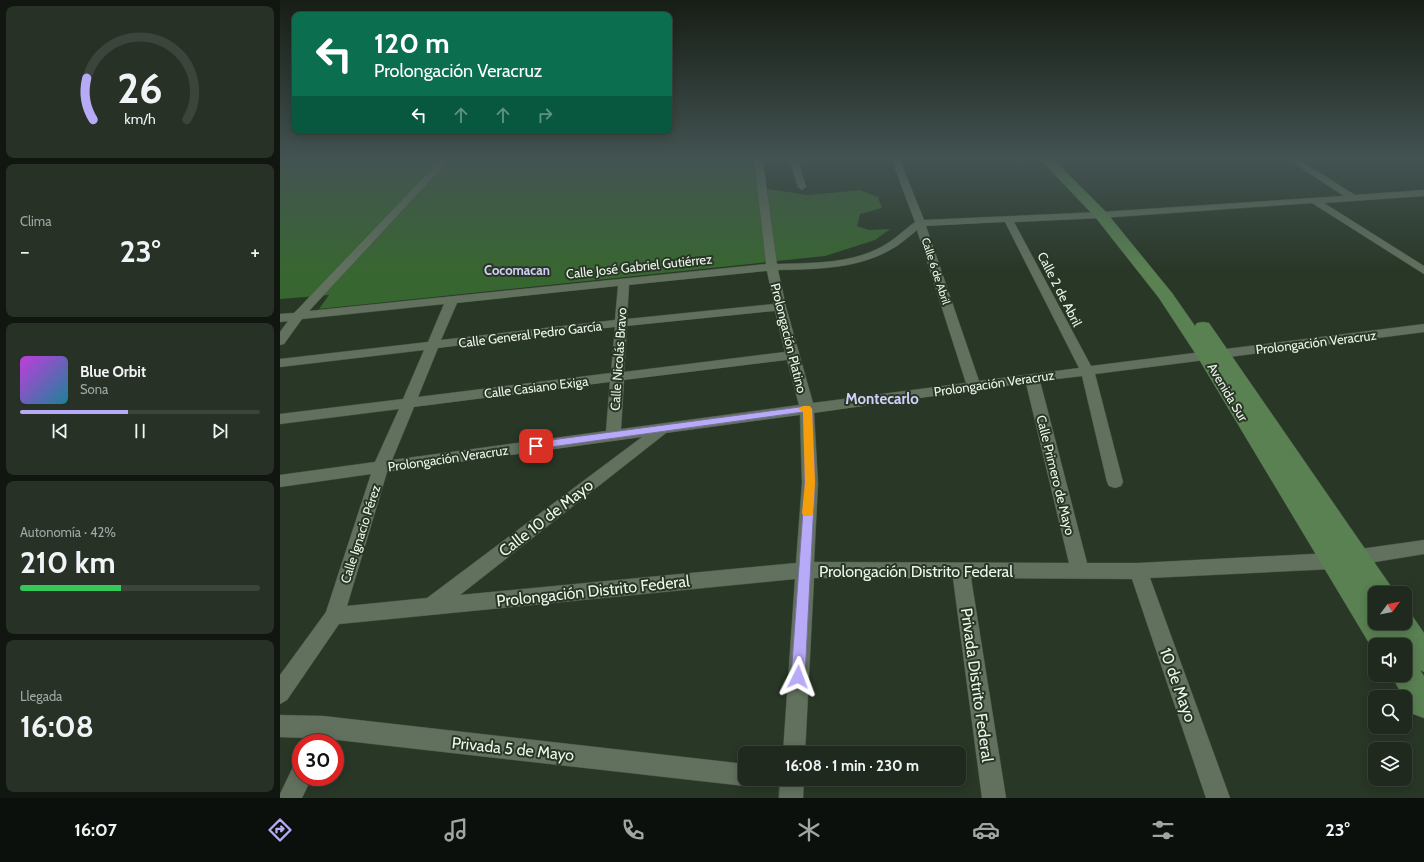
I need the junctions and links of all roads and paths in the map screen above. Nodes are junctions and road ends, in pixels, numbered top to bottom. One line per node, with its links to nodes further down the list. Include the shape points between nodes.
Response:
1 (412, 195): 18 (street)
2 (763, 195): 13 (street, Prolongación Platino)
3 (909, 195): 12 (street, Calle 6 de Abril)
4 (1086, 195): 10 (main road, Avenida Sur)
5 (1089, 195): 10 (main road, Avenida Sur)
6 (1351, 195): 8 (street)
7 (1393, 195): 8 (street)
8 (1355, 198): 9 (street)
9 (1315, 201): 10 (street); 14 (street)
10 (1107, 215): 11 (street); 25 (main road, Avenida Sur, via 1166,296)
11 (1008, 219): 12 (street); 27 (street, Calle 2 de Abril)
12 (920, 223): 13 (street, Calle José Gabriel Gutiérrez, via 897,242 866,257 840,263); 30 (street, Calle 6 de Abril)
13 (772, 267): 15 (street, Calle José Gabriel Gutiérrez); 17 (street, Prolongación Platino)
14 (1424, 271)
15 (624, 282): 16 (street, Calle José Gabriel Gutiérrez); 20 (street, Calle Nicolás Bravo)
16 (452, 300): 18 (street, Calle José Gabriel Gutiérrez); 23 (street, Calle Ignacio Pérez)
17 (780, 307): 20 (street, Calle General Pedro García); 24 (street, Prolongación Platino)
18 (298, 316): 19 (street, Calle José Gabriel Gutiérrez); 22 (street)
19 (280, 318)
20 (621, 323): 23 (street, Calle General Pedro García); 28 (street, Calle Nicolás Bravo)
21 (1424, 328): 25 (street, Prolongación Veracruz)
22 (280, 341)
23 (432, 346): 26 (street, Calle General Pedro García); 31 (street, Calle Ignacio Pérez)
24 (793, 355): 28 (street, Calle Casiano Exiga); 32 (street, Prolongación Platino)
25 (1214, 355): 27 (street, Prolongación Veracruz); 40 (main road, Avenida Sur); 41 (main road, Avenida Sur)
26 (280, 363)
27 (1087, 371): 29 (street, Prolongación Veracruz); 38 (street, Calle 2 de Abril)
28 (617, 377): 31 (street, Calle Casiano Exiga); 35 (street, Calle Nicolás Bravo)
29 (1032, 378): 30 (street, Prolongación Veracruz); 43 (street, Calle Primero de Mayo)
30 (974, 386): 32 (street, Prolongación Veracruz)
31 (408, 403): 33 (street, Calle Casiano Exiga); 36 (street, Calle Ignacio Pérez)
32 (807, 409): 34 (street, Prolongación Veracruz); 42 (street, Prolongación Platino, via 810,483)
33 (280, 419)
34 (662, 428): 35 (street, Prolongación Veracruz); 47 (street, Calle 10 de Mayo)
35 (613, 435): 36 (street, Prolongación Veracruz)
36 (381, 467): 37 (street, Prolongación Veracruz); 48 (street, Calle Ignacio Pérez)
37 (280, 481)
38 (1115, 482)
39 (1424, 547): 40 (street, Prolongación Distrito Federal)
40 (1357, 557): 41 (street, Prolongación Distrito Federal); 46 (main road, Avenida Sur)
41 (1332, 560): 44 (street, Prolongación Distrito Federal); 50 (main road, Avenida Sur)
42 (804, 570): 45 (street, Prolongación Distrito Federal); 47 (street, Prolongación Distrito Federal); 58 (street, Prolongación Platino)
43 (1080, 571): 44 (street, Prolongación Distrito Federal); 45 (street, Prolongación Distrito Federal)
44 (1138, 571): 63 (street, 10 de Mayo)
45 (961, 572): 62 (street, Privada Distrito Federal)
46 (1376, 586)
47 (429, 608): 48 (street, Prolongación Distrito Federal)
48 (334, 616): 53 (street, Calle Ignacio Pérez)
49 (1406, 630): 51 (main road)
50 (1382, 638)
51 (1424, 658)
52 (1410, 682): 54 (main road)
53 (280, 693)
54 (1424, 704)
55 (280, 726): 56 (street, Privada 5 de Mayo)
56 (315, 734)
57 (344, 737): 59 (street, Privada 5 de Mayo)
58 (794, 746)
59 (738, 774)
60 (296, 786): 61 (street)
61 (290, 798)
62 (994, 798)
63 (1218, 798)

